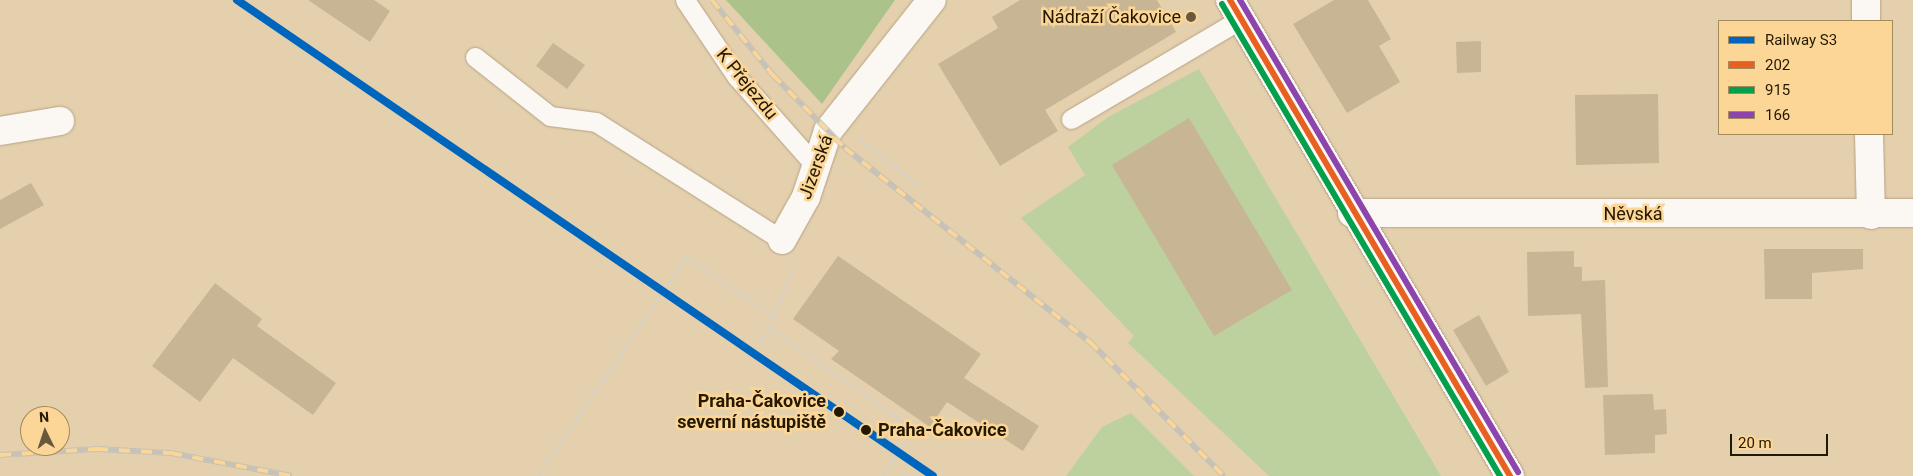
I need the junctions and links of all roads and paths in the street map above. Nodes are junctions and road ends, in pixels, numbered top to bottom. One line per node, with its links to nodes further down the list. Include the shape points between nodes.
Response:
1 (686, 0): 12 (lane, K Přejezdu, via 737,77)
2 (932, 0): 12 (street, Jizerská, via 828,131)
3 (1866, 0): 5 (street)
4 (1236, 9): 7 (lane); 14 (street)
5 (1866, 20)
6 (475, 57): 17 (lane, via 550,116 596,122)
7 (1071, 119)
8 (60, 121): 9 (street)
9 (0, 131)
10 (1869, 135): 16 (street)
11 (855, 136): 13 (path)
12 (814, 164): 17 (street, Jizerská, via 806,197)
13 (918, 185)
14 (1352, 213): 16 (street, Něvská); 23 (street)
15 (1913, 213): 16 (street, Něvská)
16 (1871, 215)
17 (782, 240): 18 (path, via 801,251)
18 (773, 317): 19 (path); 21 (path, via 686,257)
19 (771, 328): 20 (path); 22 (path, via 914,428)
20 (761, 343)
21 (538, 476)
22 (883, 476)
23 (1510, 476)

